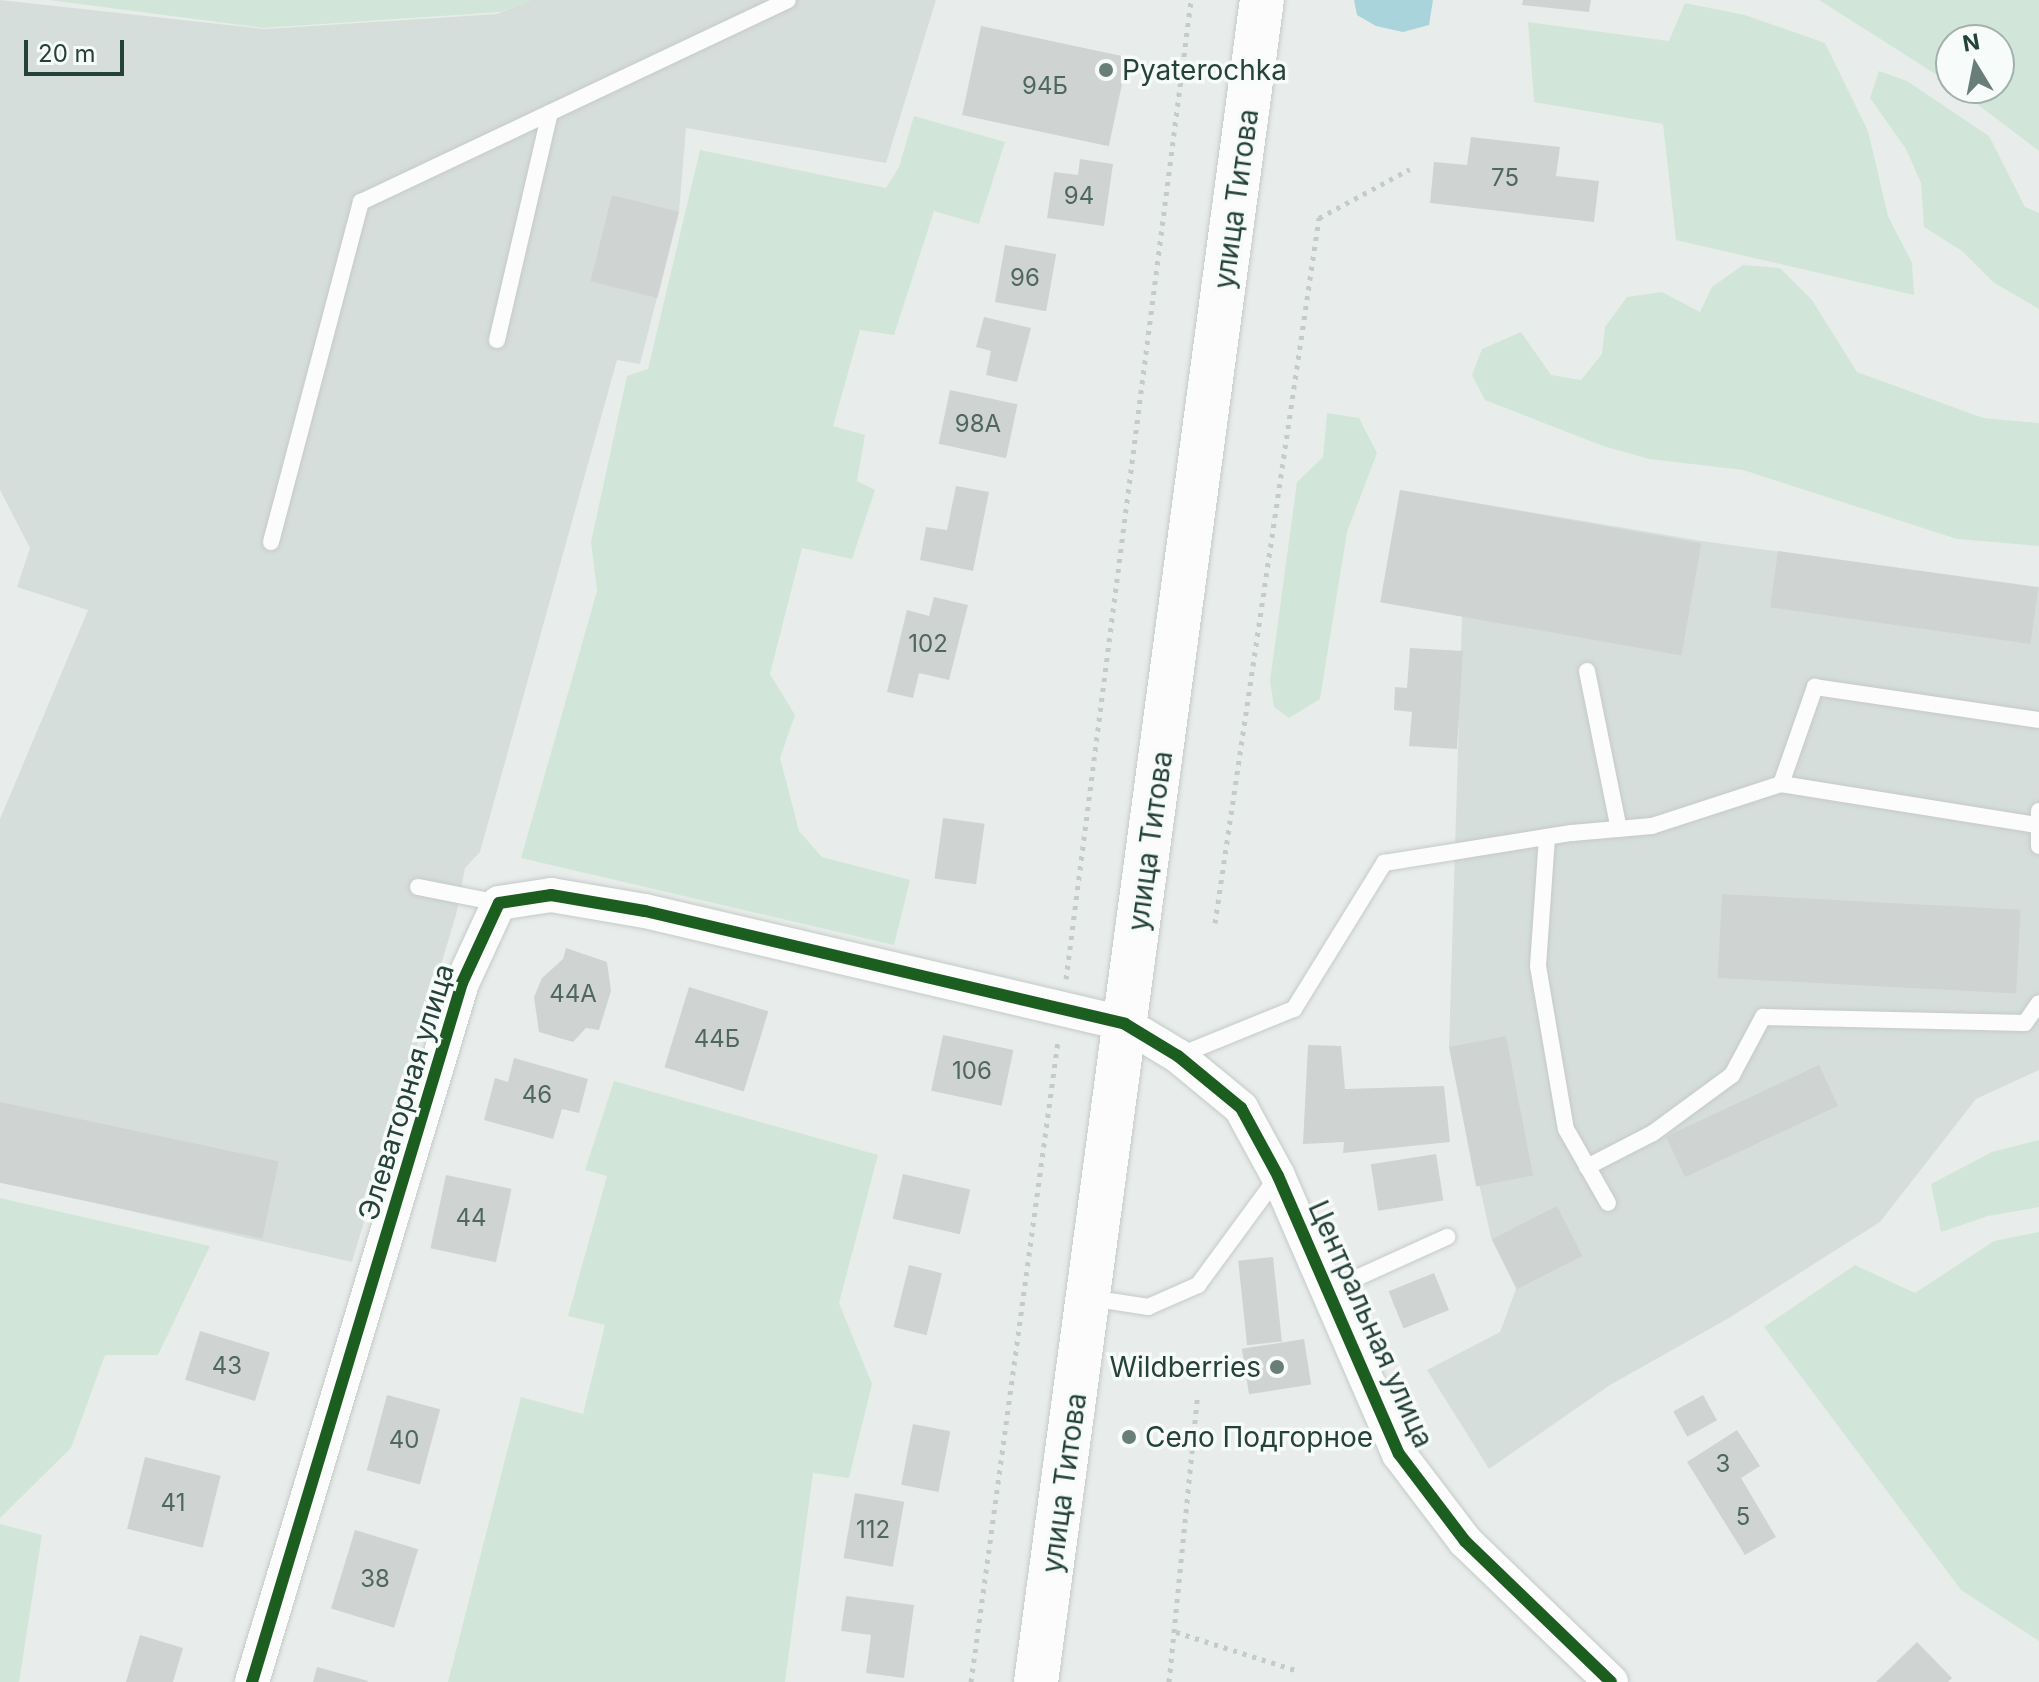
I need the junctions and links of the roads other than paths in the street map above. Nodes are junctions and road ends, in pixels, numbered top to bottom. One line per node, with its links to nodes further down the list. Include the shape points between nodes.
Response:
1 (788, 0): 3 (lane)
2 (1262, 0): 16 (main road, улица Титова)
3 (550, 113): 4 (lane); 5 (lane, via 361,202)
4 (497, 340)
5 (271, 542)
6 (1587, 671): 10 (lane)
7 (2039, 720): 8 (lane, via 1815,687)
8 (1781, 784): 9 (lane); 10 (lane, via 1652,826)
9 (2038, 818): 12 (lane)
10 (1619, 829): 11 (lane)
11 (1547, 837): 17 (lane, via 1384,863 1294,1009); 18 (lane, via 1538,966 1566,1129)
12 (2039, 846)
13 (418, 887): 14 (lane)
14 (499, 903): 16 (street, via 551,895 645,911); 24 (street, Элеваторная улица, via 462,983)
15 (2039, 1003): 18 (lane, via 2025,1023 1763,1017 1732,1075 1653,1133)
16 (1125, 1024): 17 (street, Центральная улица); 23 (main road, улица Титова)
17 (1178, 1056): 19 (street, Центральная улица, via 1241,1108)
18 (1587, 1167): 20 (lane)
19 (1278, 1176): 22 (street, Центральная улица); 23 (lane, via 1198,1285 1148,1307)
20 (1608, 1203)
21 (1447, 1237): 22 (lane)
22 (1328, 1291): 26 (street, Центральная улица, via 1399,1454 1465,1541)
23 (1088, 1298): 25 (main road, улица Титова)
24 (252, 1682)
25 (1036, 1682)
26 (1611, 1682)

